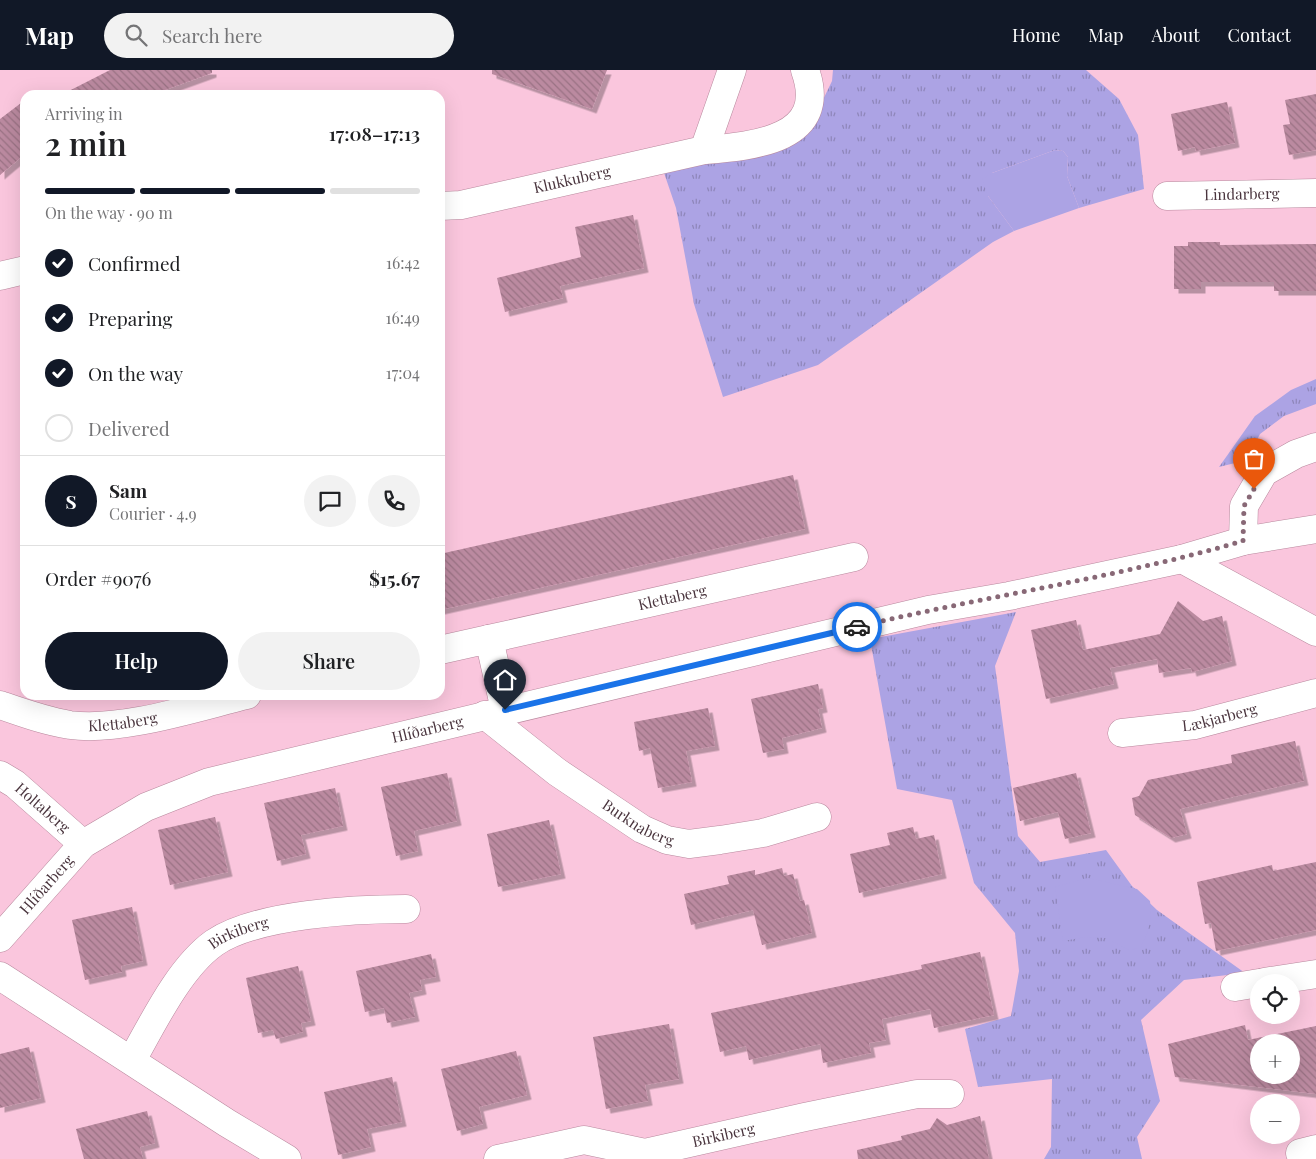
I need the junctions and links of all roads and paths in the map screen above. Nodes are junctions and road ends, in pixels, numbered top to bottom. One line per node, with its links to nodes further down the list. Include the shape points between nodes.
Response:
1 (732, 70): 3 (street)
2 (805, 70): 3 (street, Klukkuberg, via 810,84 809,107 799,124 782,136 746,146)
3 (704, 150): 6 (street, Klukkuberg)
4 (1316, 193): 5 (street, Lindarberg)
5 (1167, 196)
6 (445, 206)
7 (20, 271): 8 (street)
8 (0, 276)
9 (1316, 448): 11 (street, via 1296,454 1264,472 1244,506)
10 (1316, 529): 11 (street, Hlíðarberg)
11 (1243, 541): 13 (street, Hlíðarberg)
12 (854, 557): 15 (street, Klettaberg)
13 (1182, 559): 14 (street); 20 (street, Hlíðarberg, via 928,610)
14 (1316, 632)
15 (489, 639): 16 (street, Klettaberg); 20 (street)
16 (445, 649)
17 (1316, 693): 21 (street, Lækjarberg, via 1195,725)
18 (226, 700): 19 (street, Klettaberg, via 116,725 72,725 39,719)
19 (0, 705)
20 (495, 712): 23 (street, Burknaberg, via 557,772 642,829 667,840 689,844 720,840 763,833); 24 (street, Hlíðarberg, via 209,782 146,807)
21 (1122, 733)
22 (0, 775): 24 (street, Holtaberg, via 15,784)
23 (817, 817)
24 (83, 844): 26 (street, Hlíðarberg)
25 (406, 909): 30 (street, Birkiberg, via 362,909 239,929 213,944 179,979)
26 (0, 938)
27 (1316, 974): 29 (street)
28 (0, 976): 30 (street)
29 (1300, 976)
30 (132, 1060): 32 (street)
31 (950, 1094): 33 (street, Birkiberg, via 918,1094 645,1153 584,1140)
32 (288, 1159)
33 (498, 1159)

